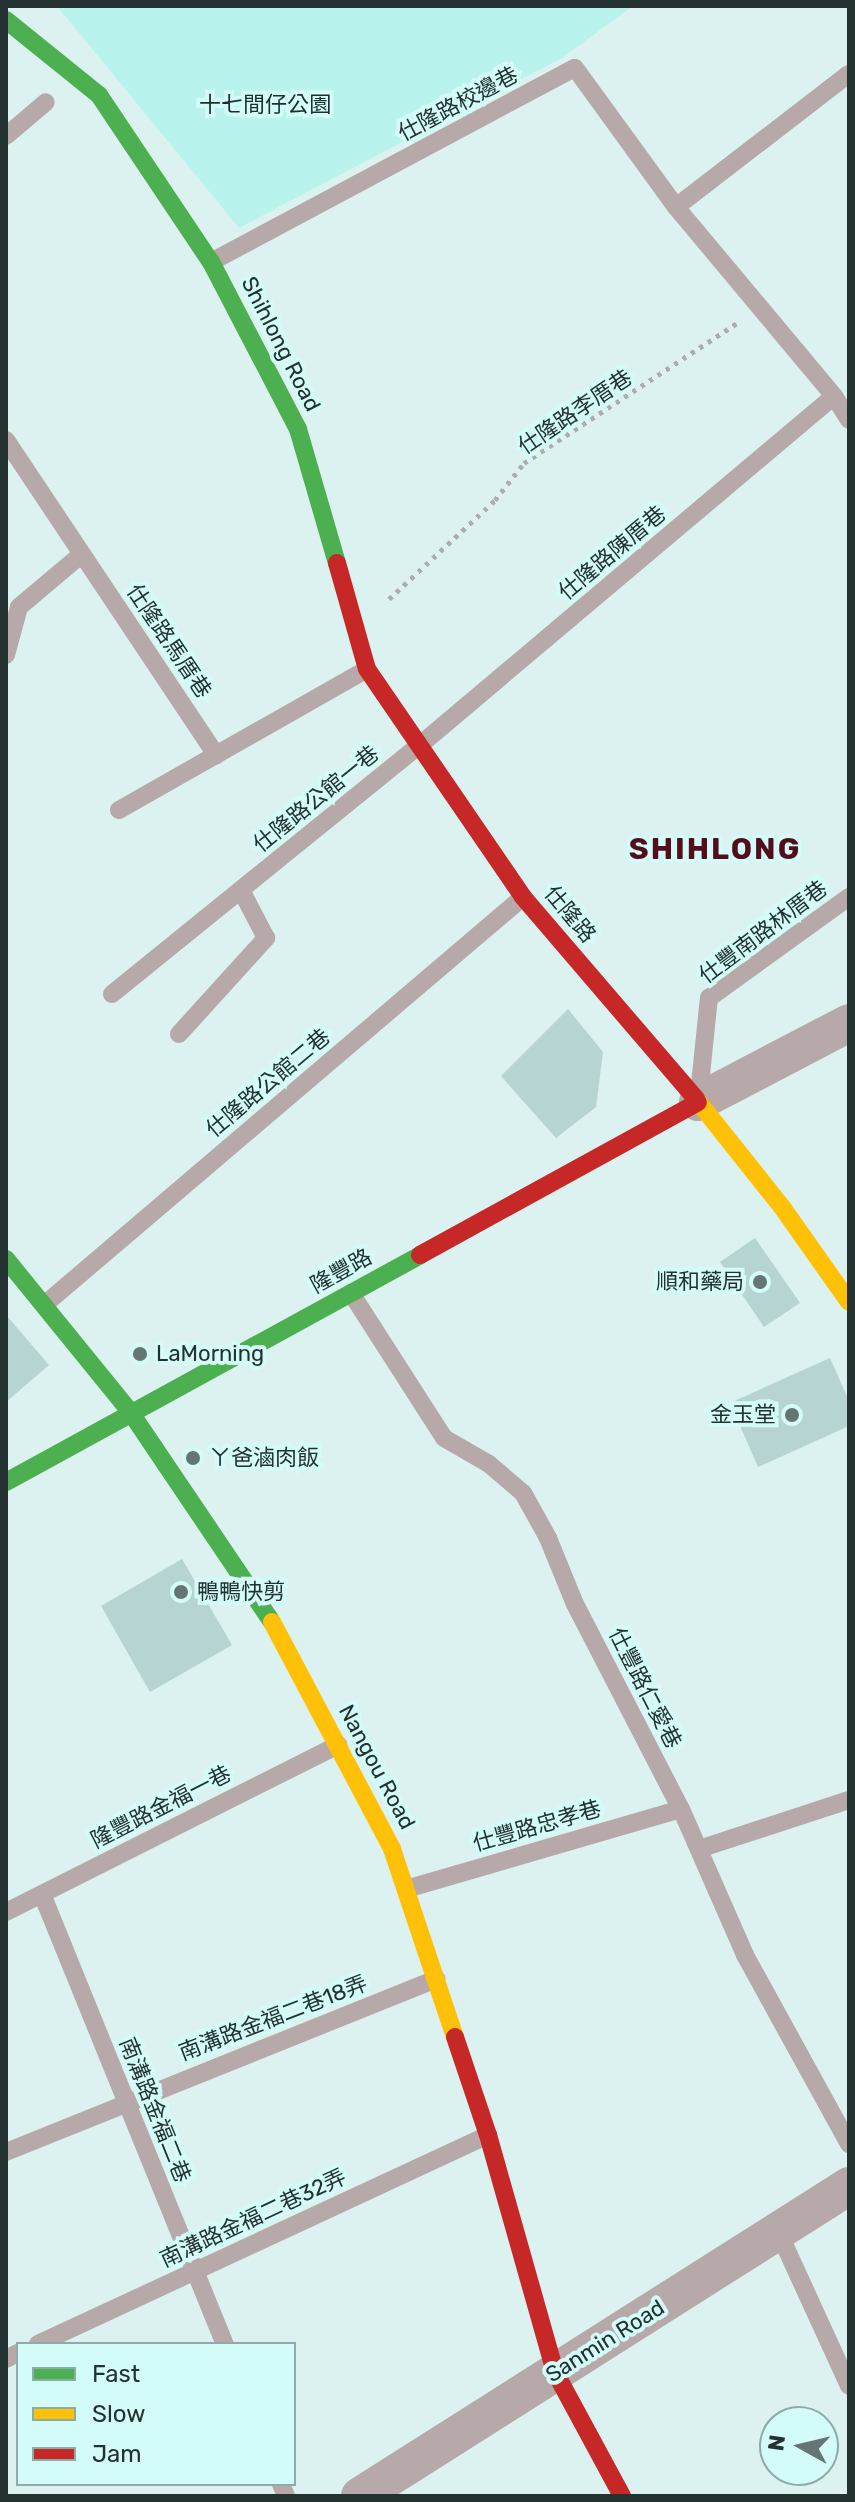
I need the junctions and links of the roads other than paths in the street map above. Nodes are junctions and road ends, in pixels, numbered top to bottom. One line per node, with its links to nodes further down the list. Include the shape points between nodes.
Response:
1 (6, 20): 6 (street, Shihlong Road, via 99,95)
2 (849, 74): 5 (lane)
3 (46, 102): 4 (lane)
4 (6, 136)
5 (676, 207): 6 (lane, 仕隆路校邊巷, via 575,68); 7 (lane, 仕隆路校邊巷)
6 (211, 262): 12 (street, Shihlong Road, via 298,429)
7 (834, 396): 8 (lane, 仕隆路校邊巷); 13 (lane, 仕隆路陳厝巷)
8 (849, 420)
9 (6, 440): 10 (lane, 仕隆路馬厝巷)
10 (82, 554): 11 (lane, via 19,607); 14 (lane, 仕隆路馬厝巷)
11 (6, 655)
12 (367, 669): 13 (street, Shihlong Road); 14 (lane)
13 (420, 745): 16 (lane, 仕隆路公館一巷); 17 (street, 仕隆路)
14 (216, 755): 15 (lane)
15 (119, 810)
16 (241, 890): 19 (lane, 仕隆路公館一巷); 21 (lane, via 266,938)
17 (523, 897): 22 (street, 仕隆路); 26 (lane, 仕隆路公館二巷)
18 (849, 897): 22 (lane, 仕豐南路林厝巷, via 709,998)
19 (112, 994)
20 (849, 1023): 22 (street)
21 (179, 1034)
22 (698, 1102): 24 (street, 隆豐路); 25 (street, 仕隆路)
23 (6, 1259): 26 (street, Nangou Road)
24 (351, 1293): 27 (street, 隆豐路); 31 (lane, 仕豐路仁愛巷, via 444,1438 489,1464 523,1493)
25 (849, 1302)
26 (44, 1305): 27 (street, Nangou Road)
27 (131, 1413): 28 (street, 隆豐路); 29 (street, Nangou Road, via 284,1640)
28 (6, 1482)
29 (338, 1745): 33 (street, Nangou Road, via 392,1849); 34 (lane, 隆豐路金福一巷)
30 (849, 1800): 32 (lane)
31 (681, 1809): 32 (lane, 仕豐路仁愛巷); 33 (lane, 仕豐路忠孝巷)
32 (699, 1849): 39 (lane, 仕豐路仁愛巷, via 745,1955)
33 (406, 1889): 36 (street, Nangou Road)
34 (42, 1894): 35 (lane, 隆豐路金福一巷); 37 (lane, 南溝路金福二巷)
35 (6, 1912)
36 (437, 1979): 37 (lane, 南溝路金福二巷18弄); 38 (street, Nangou Road)
37 (126, 2101): 40 (lane, 南溝路金福二巷18弄); 43 (lane, 南溝路金福二巷)
38 (488, 2135): 43 (lane, 南溝路金福二巷32弄); 46 (street, Nangou Road)
39 (849, 2144)
40 (6, 2152)
41 (849, 2186): 42 (street, Sanmin Road)
42 (779, 2233): 46 (street, Sanmin Road); 47 (lane)
43 (195, 2271): 44 (lane, 南溝路金福二巷32弄); 45 (lane, 南溝路金福二巷)
44 (42, 2342)
45 (224, 2342)
46 (555, 2372): 48 (street, Sanmin Road); 49 (street, Nangou Road)
47 (849, 2386)
48 (360, 2496)
49 (622, 2496)

